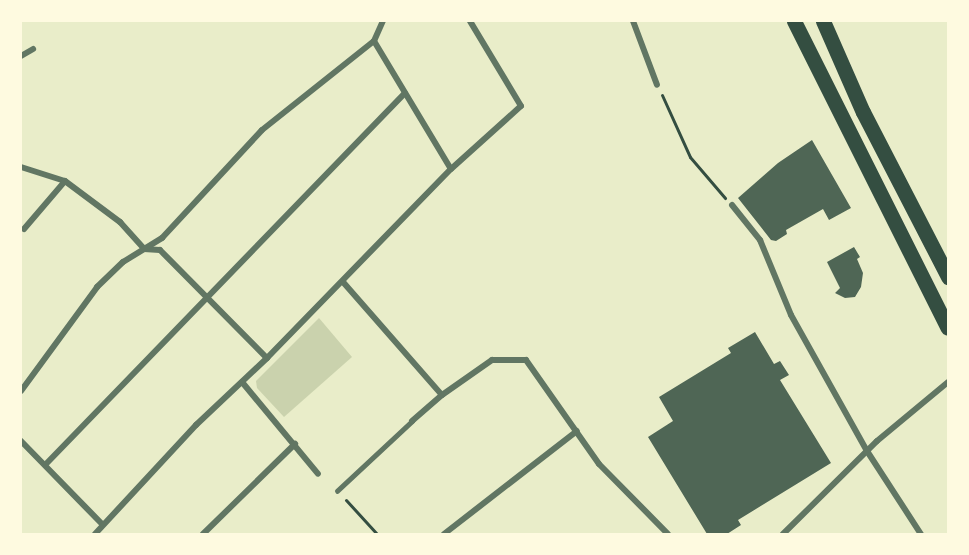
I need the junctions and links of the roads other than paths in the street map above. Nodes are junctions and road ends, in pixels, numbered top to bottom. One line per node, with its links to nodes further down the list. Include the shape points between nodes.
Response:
1 (383, 21): 6 (street)
2 (470, 21): 12 (street, via 521,106)
3 (633, 21): 9 (street)
4 (794, 21): 20 (main road)
5 (822, 21): 17 (main road, via 863,112)
6 (374, 41): 10 (street); 16 (street, via 262,130 162,238)
7 (33, 49): 8 (street)
8 (21, 56)
9 (657, 85)
10 (405, 93): 12 (street); 19 (street)
11 (21, 167): 13 (street)
12 (451, 169): 18 (street)
13 (65, 181): 15 (street); 16 (street, via 120,222)
14 (732, 205): 30 (street, via 760,240 791,315)
15 (24, 229)
16 (144, 249): 19 (street, via 160,250); 24 (street, via 123,262 97,288)
17 (948, 277)
18 (344, 282): 21 (street); 25 (street)
19 (205, 297): 21 (street); 31 (street)
20 (948, 328)
21 (267, 358): 23 (street)
22 (948, 381): 30 (street)
23 (242, 382): 29 (street); 34 (street)
24 (21, 391)
25 (442, 395): 26 (street); 27 (street, via 492,360 526,360)
26 (412, 421): 33 (lane)
27 (577, 431): 37 (street); 38 (street, via 628,498)
28 (21, 441): 31 (street)
29 (296, 444): 32 (street); 36 (street)
30 (867, 451): 39 (street); 40 (street)
31 (46, 464): 34 (street)
32 (318, 474)
33 (338, 491)
34 (102, 524): 35 (street)
35 (94, 534)
36 (203, 534)
37 (444, 534)
38 (668, 534)
39 (783, 534)
40 (921, 534)

